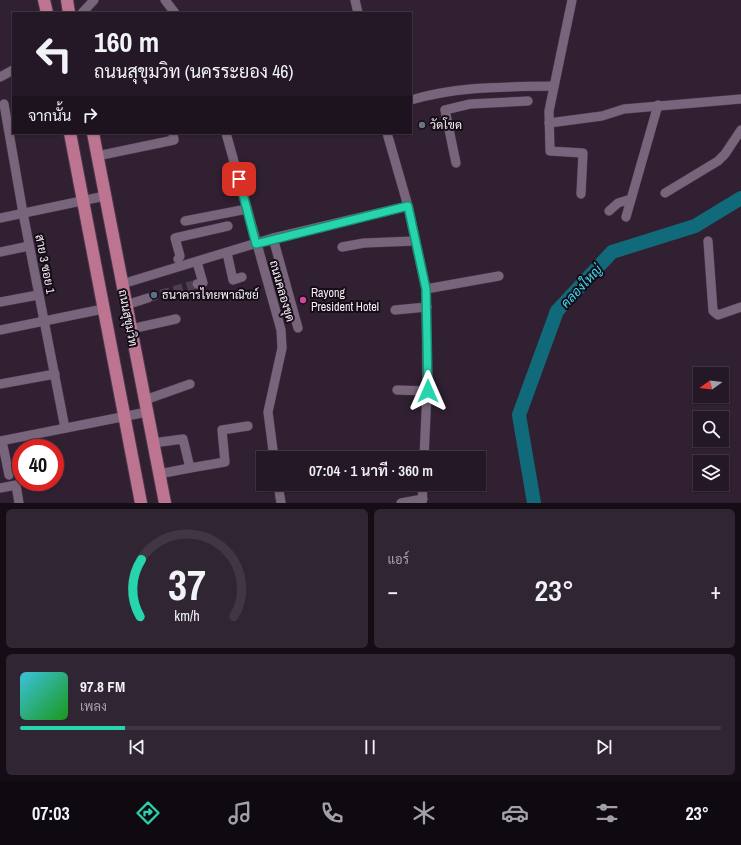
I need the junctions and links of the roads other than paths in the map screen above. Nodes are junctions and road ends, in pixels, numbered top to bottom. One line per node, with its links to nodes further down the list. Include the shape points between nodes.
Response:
1 (44, 0): 7 (main road)
2 (67, 0): 8 (main road)
3 (94, 0): 9 (street)
4 (165, 0): 10 (street)
5 (355, 0): 11 (street)
6 (572, 0): 14 (street)
7 (47, 12)
8 (69, 12)
9 (83, 12)
10 (174, 12)
11 (358, 12)
12 (12, 71): 13 (street)
13 (0, 77)
14 (553, 86): 15 (street); 22 (street)
15 (468, 88): 17 (street); 20 (street)
16 (741, 98): 21 (street)
17 (412, 100)
18 (528, 101): 20 (street)
19 (6, 104): 39 (street, สาย 3 ซอย 1)
20 (470, 104): 30 (street, via 445,110)
21 (658, 106): 22 (street, via 618,110 602,116); 34 (street)
22 (549, 123): 31 (street, via 550,151 583,153)
23 (741, 130): 32 (street, via 718,161)
24 (70, 134): 35 (main road, ถนนสุขุมวิท)
25 (93, 134): 29 (main road, ถนนสุขุมวิท)
26 (173, 134): 29 (street, via 174,140)
27 (226, 134): 37 (street, ถนนคลองขุด)
28 (387, 134): 36 (street)
29 (97, 156): 33 (main road, ถนนสุขุมวิท)
30 (456, 163)
31 (581, 194)
32 (665, 194)
33 (105, 196): 35 (street); 58 (main road, ถนนสุขุมวิท)
34 (631, 198): 38 (street, via 618,203); 40 (street)
35 (83, 201): 39 (street); 68 (main road, ถนนสุขุมวิท)
36 (408, 206): 44 (street); 46 (street)
37 (247, 209): 42 (street); 48 (street, ถนนคลองขุด)
38 (609, 211)
39 (23, 214): 41 (street); 49 (street, สาย 3 ซอย 1)
40 (626, 217)
41 (0, 218)
42 (185, 221)
43 (228, 226): 54 (street, via 175,238 180,256)
44 (273, 238): 48 (street); 57 (street)
45 (170, 241): 54 (street)
46 (415, 241): 50 (street, via 364,243); 61 (street)
47 (708, 241): 67 (street, via 713,310 718,315)
48 (256, 244): 52 (street); 60 (street, ถนนคลองขุด)
49 (29, 246): 51 (street); 62 (street, สาย 3 ซอย 1)
50 (342, 247)
51 (0, 252)
52 (227, 253): 53 (street); 56 (street, via 233,280)
53 (197, 262): 54 (street); 59 (street, via 203,283)
54 (177, 264): 58 (street)
55 (499, 276): 61 (street)
56 (242, 277)
57 (284, 280): 60 (street); 72 (street)
58 (122, 284): 65 (main road, ถนนสุขุมวิท)
59 (197, 284)
60 (268, 284): 86 (street, ถนนคลองขุด, via 282,340 280,360 269,398 268,412)
61 (426, 289): 66 (street)
62 (38, 295): 64 (street); 71 (street, สาย 3 ซอย 1)
63 (148, 298): 65 (street)
64 (0, 302)
65 (126, 304): 73 (main road, ถนนสุขุมวิท)
66 (427, 307): 69 (street); 79 (street)
67 (741, 307)
68 (103, 309): 71 (street); 81 (main road, ถนนสุขุมวิท)
69 (394, 310)
70 (176, 319): 73 (street)
71 (44, 322): 74 (street); 75 (street, สาย 3 ซอย 1)
72 (298, 328)
73 (131, 329): 80 (main road, ถนนสุขุมวิท)
74 (0, 330)
75 (55, 374): 76 (street); 83 (street, สาย 3 ซอย 1)
76 (0, 384)
77 (190, 384): 80 (street)
78 (397, 390): 79 (street)
79 (428, 391): 87 (street)
80 (146, 406): 81 (street); 85 (main road, ถนนสุขุมวิท)
81 (124, 416): 83 (street); 96 (main road, ถนนสุขุมวิท)
82 (248, 426): 88 (street, via 222,430 225,462)
83 (64, 428): 84 (street)
84 (1, 441): 90 (street)
85 (153, 444): 88 (street, via 183,439); 89 (main road, ถนนสุขุมวิท)
86 (273, 451)
87 (424, 451)
88 (190, 468): 89 (street)
89 (159, 474): 97 (main road, ถนนสุขุมวิท)
90 (9, 475)
91 (0, 488): 95 (street, via 16,486)
92 (279, 491): 98 (street)
93 (423, 491): 94 (street)
94 (422, 501): 99 (street)
95 (19, 503)
96 (141, 503)
97 (165, 503)
98 (281, 503)
99 (401, 503)

